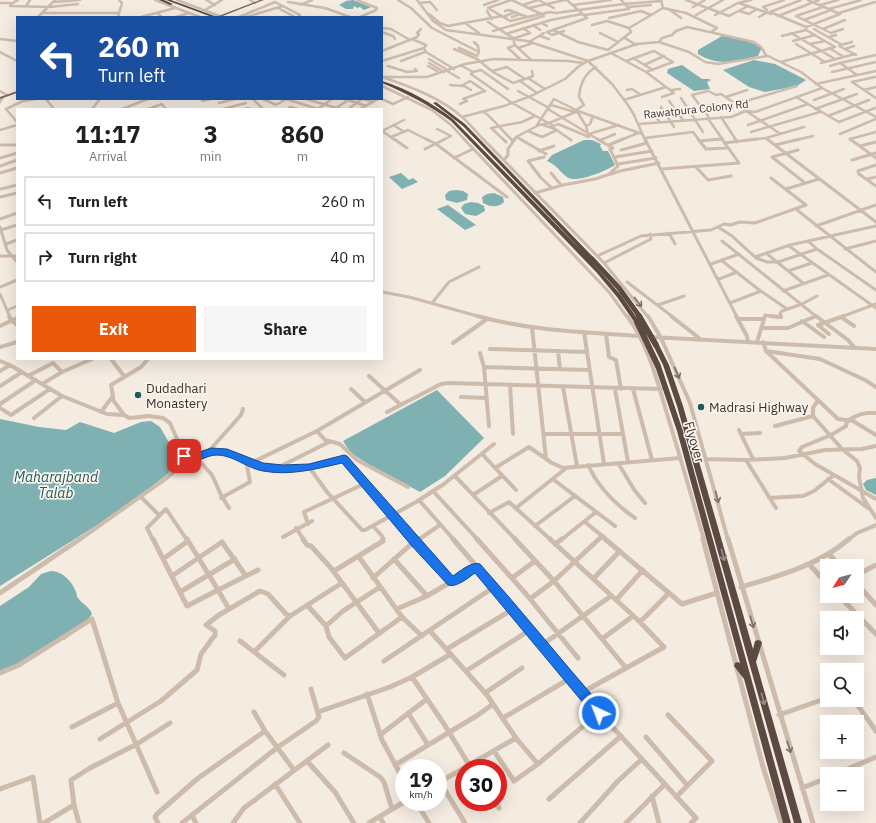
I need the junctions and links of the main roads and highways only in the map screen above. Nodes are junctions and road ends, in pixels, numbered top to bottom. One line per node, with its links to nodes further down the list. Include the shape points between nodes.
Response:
1 (161, 0): 5 (highway)
2 (168, 0): 6 (highway)
3 (263, 0): 8 (main road)
4 (267, 0): 7 (main road)
5 (204, 16)
6 (216, 16)
7 (222, 16)
8 (222, 16)
9 (383, 79): 15 (highway, Flyover, via 431,101 455,117 581,243)
10 (383, 80): 13 (highway, Flyover, via 423,100 452,120)
11 (16, 93): 12 (main road)
12 (2, 98)
13 (568, 240): 14 (highway); 15 (highway, Flyover)
14 (562, 242)
15 (592, 258): 17 (highway, Flyover, one-way to 17, bridge, via 639,314 666,365); 19 (highway, Flyover, bridge, via 637,322 658,366 680,431)
16 (758, 643): 17 (highway)
17 (753, 662): 21 (highway, Flyover, one-way to 21)
18 (738, 666): 19 (highway)
19 (747, 677): 20 (highway, Flyover)
20 (786, 823)
21 (798, 823)

